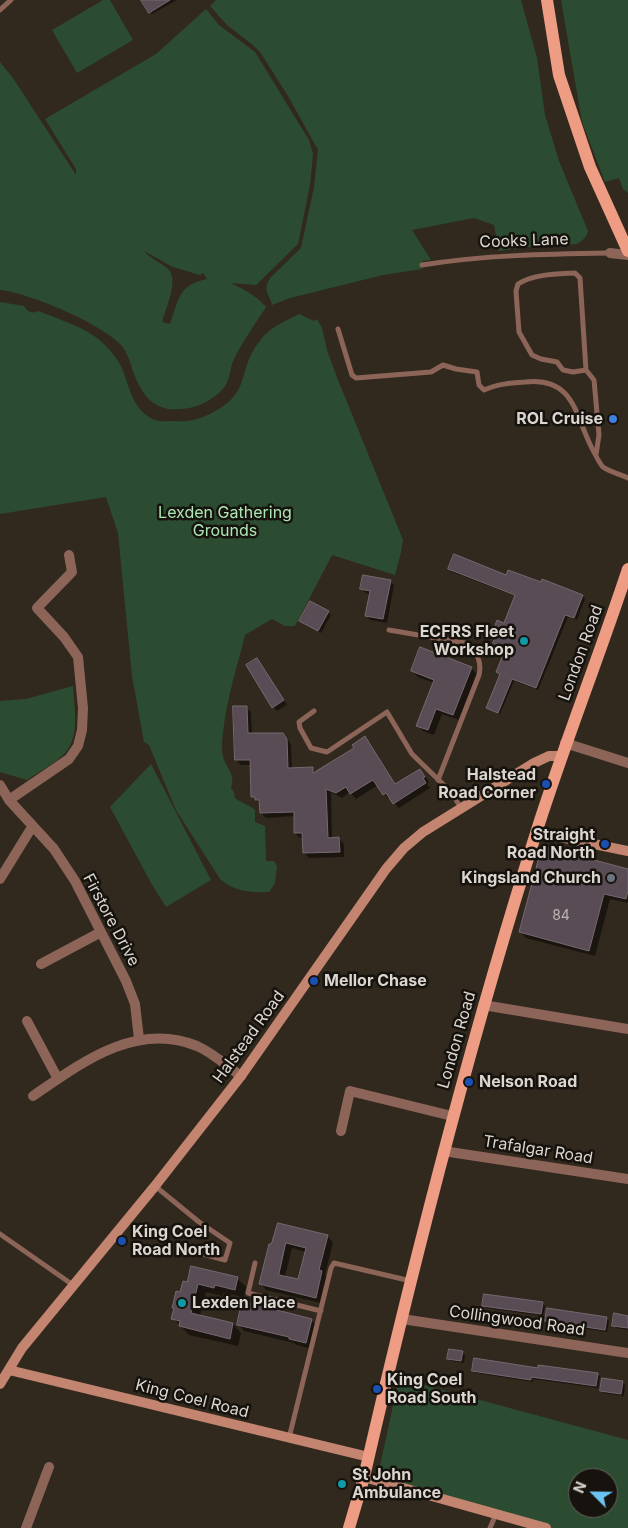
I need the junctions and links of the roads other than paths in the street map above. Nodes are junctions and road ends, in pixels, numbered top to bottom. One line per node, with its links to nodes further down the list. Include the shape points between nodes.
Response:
1 (11, 0): 3 (lane)
2 (547, 0): 4 (main road, via 560,75 590,167)
3 (0, 10)
4 (628, 251)
5 (610, 253): 6 (street, Cooks Lane); 7 (lane, Cooks Lane, via 463,258)
6 (628, 255)
7 (422, 265)
8 (338, 329): 10 (lane, via 352,375 356,378 431,372 443,365 477,372 479,385 484,390 495,385 538,380 560,388 574,406)
9 (586, 370): 9 (lane, via 563,370 557,362 532,355 519,332 516,291 523,280 575,273 580,278); 10 (lane, via 594,380 599,435)
10 (596, 456): 11 (lane, via 602,466)
11 (628, 478)
12 (69, 555): 21 (street, via 72,572 37,608 78,657 82,730 78,746 69,759)
13 (627, 578): 16 (main road, London Road)
14 (389, 630): 19 (lane, via 465,643 479,660 479,675)
15 (314, 711): 19 (lane, via 299,722 300,728 311,748 327,752 387,712 412,754)
16 (566, 742): 17 (main road, London Road); 18 (street)
17 (560, 756): 22 (street, Halstead Road, via 549,756 534,763); 24 (main road, London Road)
18 (628, 763)
19 (438, 780): 22 (lane)
20 (0, 785): 21 (street, Firstore Drive)
21 (9, 800): 23 (street, Firstore Drive)
22 (461, 808): 33 (street, Halstead Road, via 423,832 386,869)
23 (32, 827): 26 (street); 27 (street, Firstore Drive, via 54,849)
24 (536, 832): 25 (street); 29 (main road, London Road)
25 (628, 851)
26 (0, 879)
27 (101, 932): 28 (street); 32 (street, Firstore Drive, via 135,1004)
28 (41, 964)
29 (484, 1005): 31 (street); 36 (main road, London Road)
30 (27, 1021): 34 (street)
31 (628, 1029)
32 (139, 1039): 33 (street, via 161,1037 197,1046); 34 (street, via 84,1060)
33 (241, 1076): 40 (street, Halstead Road)
34 (58, 1079): 35 (street)
35 (33, 1096)
36 (452, 1116): 37 (street, via 350,1091); 38 (main road, London Road)
37 (341, 1131)
38 (443, 1151): 39 (street, Trafalgar Road); 44 (main road, London Road)
39 (628, 1179)
40 (155, 1186): 42 (lane, via 199,1222 230,1242 225,1260); 45 (street, Halstead Road)
41 (0, 1234): 45 (lane)
42 (199, 1254)
43 (256, 1263): 46 (lane, via 248,1293)
44 (411, 1282): 46 (lane, via 334,1263); 47 (main road, London Road)
45 (73, 1286): 49 (street, Halstead Road, via 22,1348)
46 (320, 1311): 51 (lane)
47 (402, 1319): 48 (street, Collingwood Road); 52 (main road, London Road)
48 (628, 1353)
49 (9, 1370): 50 (street, Halstead Road); 51 (street, King Coel Road)
50 (0, 1384)
51 (289, 1438): 52 (street, King Coel Road)
52 (368, 1457): 54 (main road, London Road)
53 (49, 1467): 56 (street)
54 (364, 1477): 55 (street); 57 (main road, London Road)
55 (496, 1514): 58 (lane); 59 (street)
56 (26, 1528)
57 (349, 1528)
58 (490, 1528)
59 (546, 1528)

